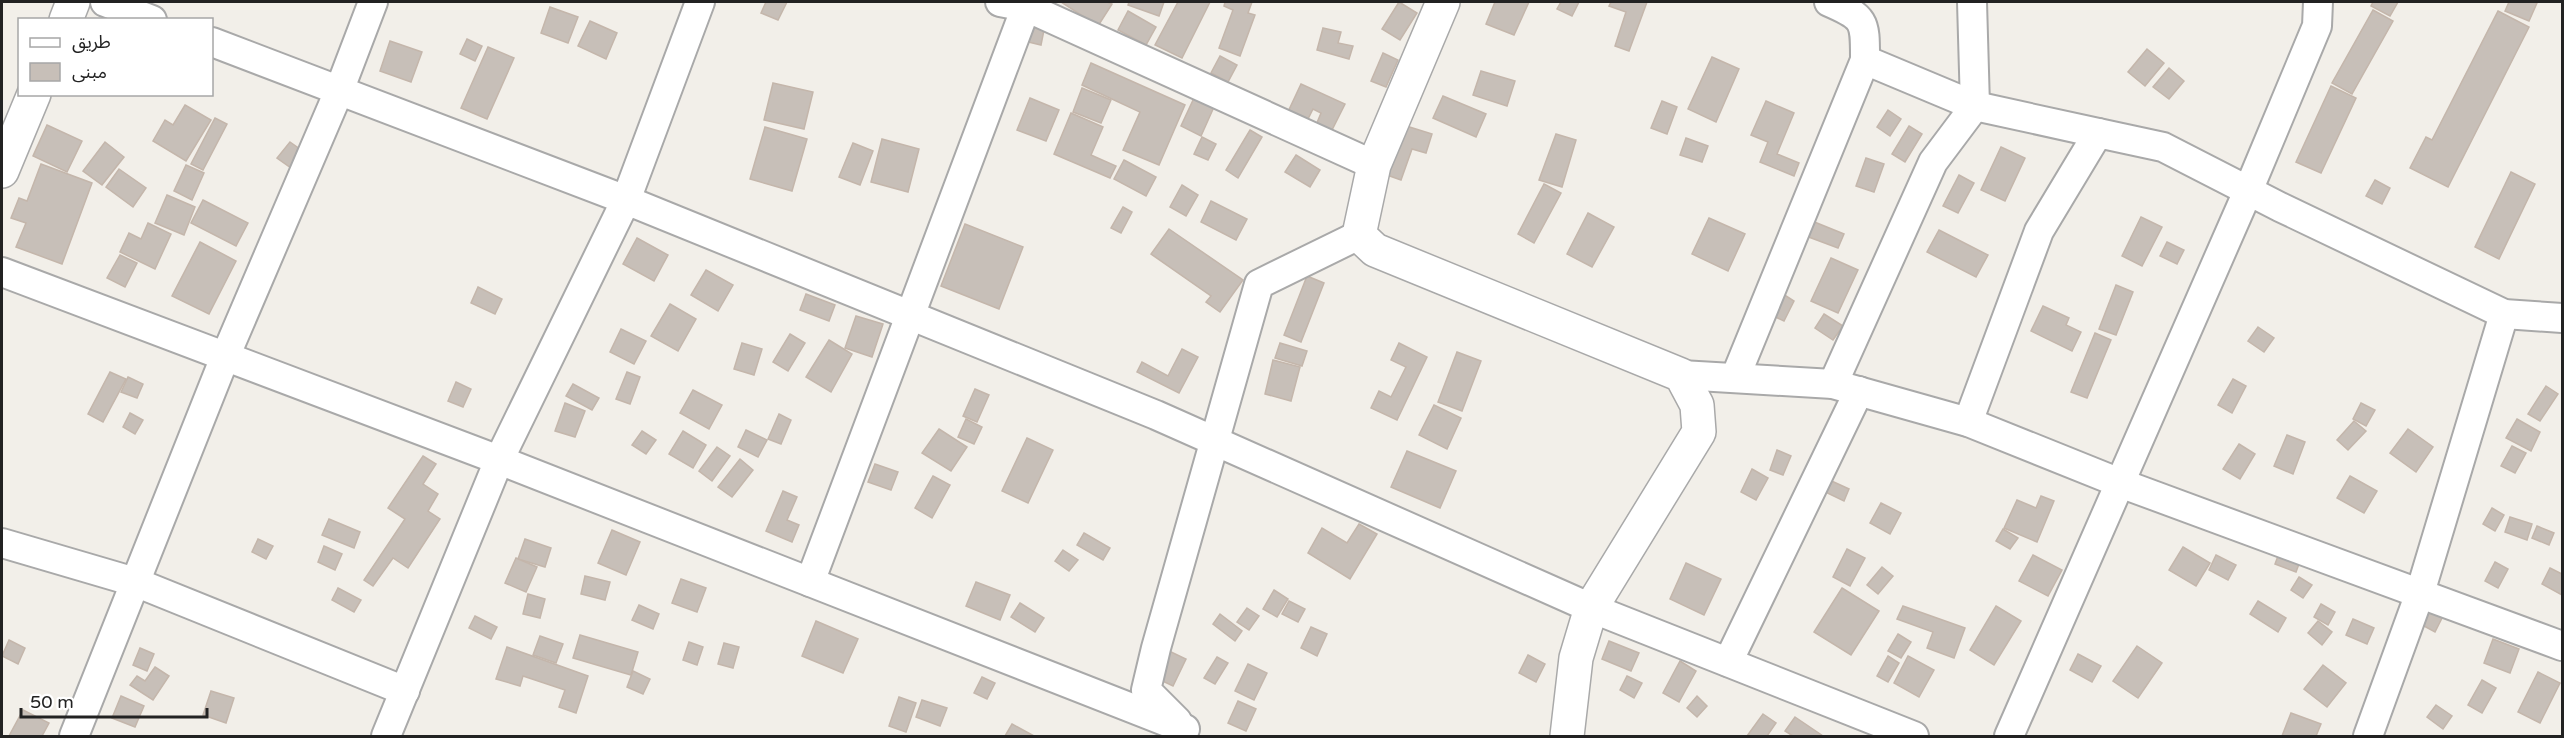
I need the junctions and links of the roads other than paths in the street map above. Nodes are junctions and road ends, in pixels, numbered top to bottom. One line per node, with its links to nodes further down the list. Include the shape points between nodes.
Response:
1 (73, 2): 10 (street)
2 (105, 2): 11 (street)
3 (373, 2): 14 (street)
4 (700, 2): 21 (street)
5 (1443, 2): 18 (street)
6 (1829, 2): 13 (street, via 1854,13 1865,28)
7 (1972, 2): 16 (street)
8 (2318, 2): 20 (street, via 2318,26)
9 (1013, 4): 18 (street); 25 (street)
10 (67, 18)
11 (147, 18)
12 (213, 42): 14 (street)
13 (1865, 60): 16 (street); 29 (street)
14 (339, 90): 21 (street); 27 (street)
15 (33, 96): 19 (street)
16 (1975, 106): 17 (street); 30 (street, via 1933,162)
17 (2098, 133): 20 (street, via 2163,147); 31 (street, via 2039,231)
18 (1374, 165): 22 (street)
19 (2, 171)
20 (2248, 191): 24 (street); 34 (street)
21 (626, 200): 25 (street); 33 (street)
22 (1359, 235): 28 (street, via 1375,250); 32 (street, via 1259,284)
23 (2, 272): 27 (street)
24 (2504, 314): 26 (street); 38 (street)
25 (910, 316): 32 (street); 37 (street)
26 (2562, 318)
27 (225, 357): 33 (street); 36 (street)
28 (1681, 375): 29 (street); 39 (street, via 1697,405 1699,432)
29 (1735, 378): 30 (street)
30 (1846, 388): 31 (street); 41 (street)
31 (1968, 422): 34 (street)
32 (1214, 441): 39 (street); 43 (street, via 1146,690)
33 (499, 460): 37 (street); 42 (street)
34 (2120, 483): 38 (street); 48 (street)
35 (2, 543): 36 (street)
36 (135, 582): 42 (street); 44 (street)
37 (810, 582): 43 (street)
38 (2420, 594): 40 (street); 49 (street)
39 (1591, 608): 41 (street); 46 (street, via 1576,658)
40 (2562, 646)
41 (1728, 662): 47 (street)
42 (405, 691): 45 (street)
43 (1185, 733)
44 (74, 736)
45 (386, 736)
46 (1567, 736)
47 (1914, 736)
48 (2009, 736)
49 (2368, 736)

